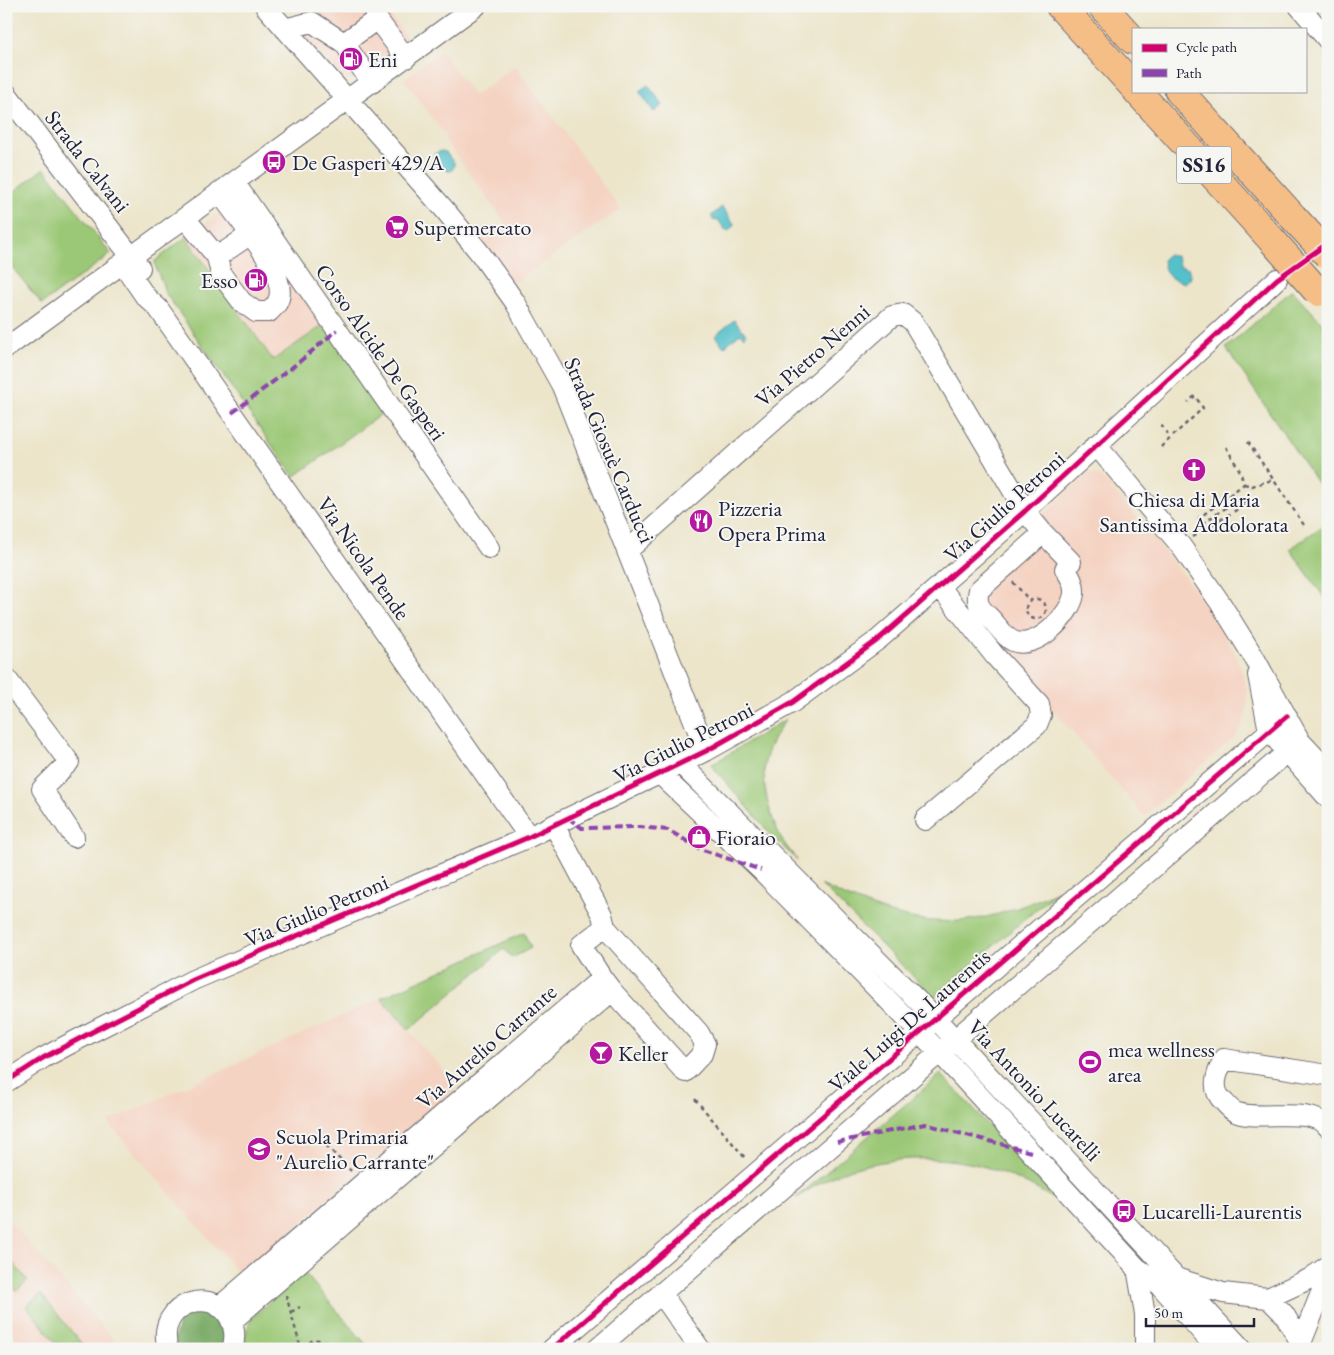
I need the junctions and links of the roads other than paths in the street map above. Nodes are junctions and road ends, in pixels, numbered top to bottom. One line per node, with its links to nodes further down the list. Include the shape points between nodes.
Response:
1 (265, 6): 6 (street, Strada Giosuè Carducci)
2 (476, 6): 10 (street)
3 (1060, 6): 12 (highway)
4 (1102, 6): 7 (highway)
5 (1299, 6): 8 (street)
6 (285, 29): 9 (street, via 312,22); 16 (street, Strada Giosuè Carducci)
7 (1132, 39)
8 (1328, 40)
9 (344, 43): 10 (street, via 377,19); 11 (street)
10 (406, 58): 11 (street)
11 (372, 82): 16 (street)
12 (1132, 85)
13 (1138, 92): 24 (highway, SS16, bridge)
14 (1180, 92): 20 (highway, SS16, bridge)
15 (6, 93): 22 (street, Strada Calvani)
16 (348, 100): 17 (street); 30 (street, Strada Giosuè Carducci, via 444,209 515,302 562,386)
17 (226, 187): 18 (street); 19 (street); 29 (street, Corso Alcide De Gasperi)
18 (186, 218): 21 (street); 22 (street)
19 (249, 232): 21 (street); 21 (street, via 280,282 278,302 269,312 256,312 242,302 221,274)
20 (1328, 255)
21 (217, 257)
22 (128, 260): 25 (street); 45 (street, Via Nicola Pende, via 155,290 158,308)
23 (1277, 279): 26 (street, Via Giulio Petroni)
24 (1323, 297)
25 (6, 348)
26 (1096, 445): 27 (street, Via Giulio Petroni); 32 (street, via 1181,546)
27 (1025, 510): 28 (street, Via Pietro Nenni); 30 (street, Via Pietro Nenni, via 913,322 902,314 892,316); 31 (street, Via Giulio Petroni)
28 (1043, 533): 28 (street, Via Pietro Nenni, via 979,590 978,605 1014,642 1026,643 1042,636 1067,614 1074,592 1065,569 1071,562)
29 (489, 548)
30 (627, 551): 37 (street, Strada Giosuè Carducci)
31 (939, 586): 37 (street, Via Giulio Petroni, via 879,639 794,702); 42 (street, via 995,656 1039,704 1041,715 1037,725)
32 (1255, 658): 34 (street); 35 (street)
33 (6, 678): 44 (street, via 69,762 42,788)
34 (1287, 716): 35 (street, Viale Luigi De Laurentis); 36 (street)
35 (1269, 731): 36 (street); 48 (street, Viale Luigi De Laurentis)
36 (1293, 747): 39 (street); 41 (street); 50 (street, Viale Luigi De Laurentis)
37 (706, 751): 38 (street, Via Giulio Petroni)
38 (681, 764): 40 (street, Via Giulio Petroni); 48 (street, Via Antonio Lucarelli)
39 (1328, 771)
40 (660, 774): 43 (street, Via Giulio Petroni); 49 (street, Via Antonio Lucarelli, via 761,870)
41 (1328, 798)
42 (925, 820)
43 (554, 825): 45 (street, Via Giulio Petroni); 46 (street, via 602,914)
44 (74, 837)
45 (529, 837): 53 (street, Via Giulio Petroni, via 193,980 43,1058)
46 (605, 927): 47 (street, via 581,945); 47 (street, via 699,1033 705,1044 702,1054 685,1072)
47 (607, 984): 62 (street, Via Aurelio Carrante)
48 (936, 1019): 49 (street, Viale Luigi De Laurentis); 50 (street, Via Antonio Lucarelli)
49 (920, 1032): 51 (street, Via Antonio Lucarelli); 66 (street, Viale Luigi De Laurentis)
50 (955, 1040): 51 (street, Viale Luigi De Laurentis); 57 (street, Via Antonio Lucarelli)
51 (940, 1053): 56 (street, Via Antonio Lucarelli); 60 (street, Viale Luigi De Laurentis)
52 (1328, 1075): 54 (street, via 1224,1059 1215,1088 1220,1098 1236,1113 1309,1116)
53 (6, 1082)
54 (1328, 1127)
55 (1328, 1266): 59 (street)
56 (1137, 1268): 58 (street, Via Antonio Lucarelli); 69 (street, via 1145,1314)
57 (1178, 1279): 58 (street); 61 (street, via 1223,1293); 71 (street, Via Antonio Lucarelli)
58 (1157, 1282): 70 (street, Via Antonio Lucarelli)
59 (1319, 1286): 61 (street); 63 (street)
60 (661, 1293): 67 (street, Viale Luigi De Laurentis); 68 (street)
61 (1268, 1298): 63 (street, via 1284,1314)
62 (225, 1314): 64 (street, via 235,1332); 65 (street, via 210,1302 188,1303 179,1308 167,1326)
63 (1302, 1346)
64 (234, 1347)
65 (168, 1348)
66 (552, 1349)
67 (596, 1349)
68 (700, 1349)
69 (1145, 1349)
70 (1216, 1349)
71 (1242, 1349)

